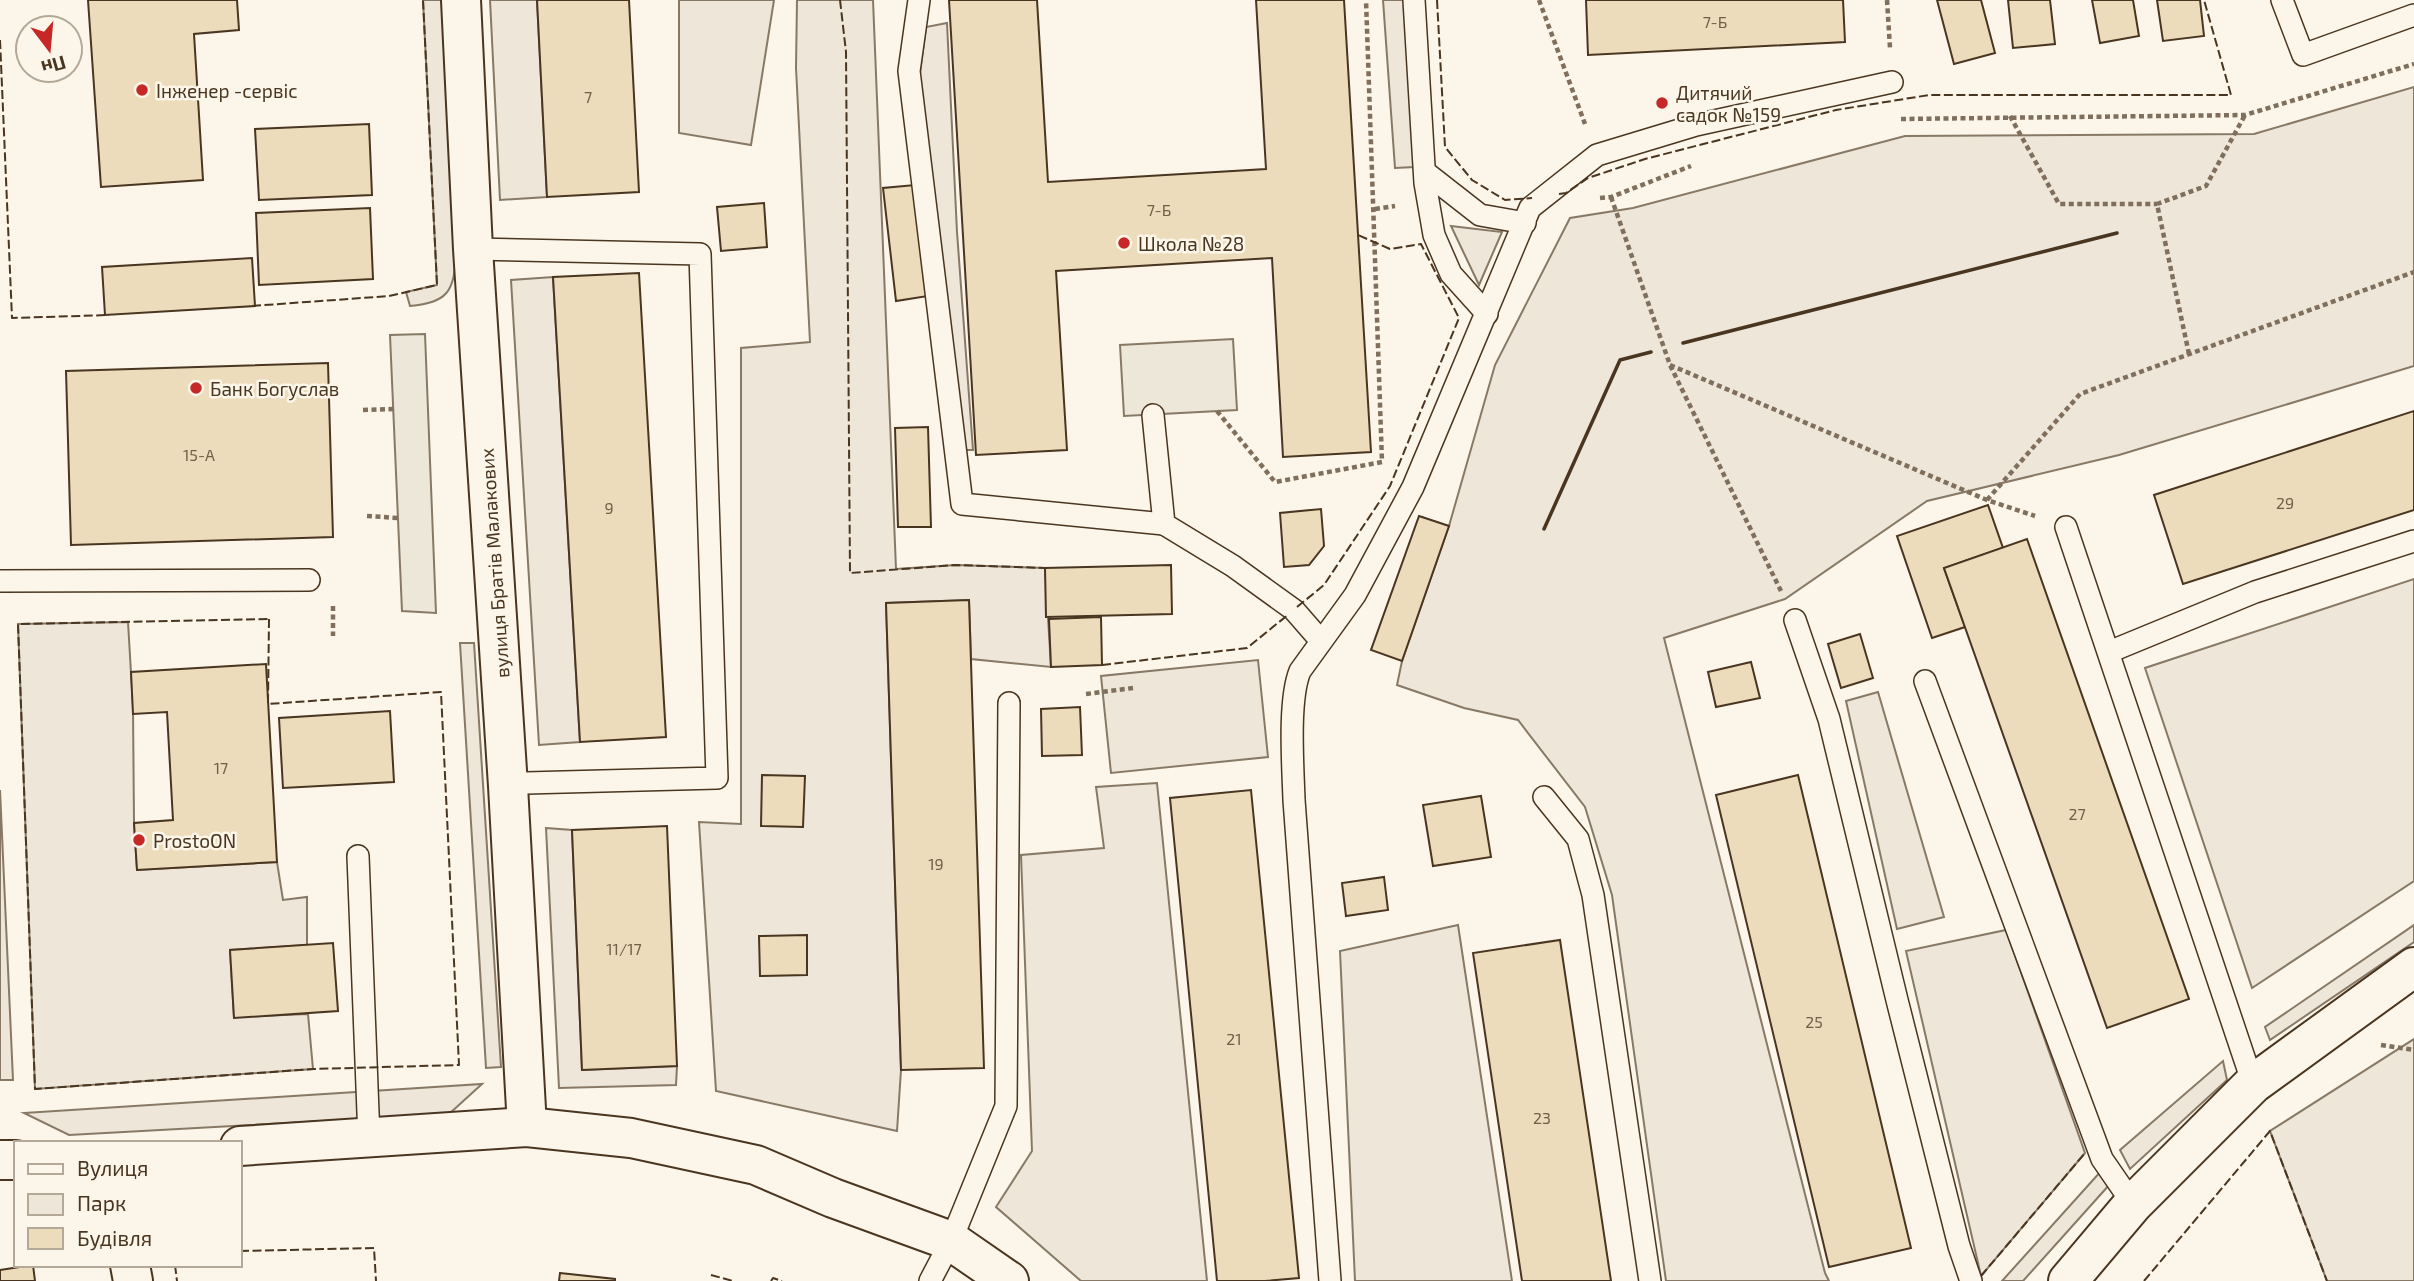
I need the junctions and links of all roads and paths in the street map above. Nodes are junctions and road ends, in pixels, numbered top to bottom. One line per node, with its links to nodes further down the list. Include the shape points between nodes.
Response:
1 (461, 0): 21 (street, вулиця Братів Малакових)
2 (919, 0): 33 (lane, via 908,71 962,504)
3 (1366, 0): 28 (path, via 1382,462 1275,482)
4 (1414, 0): 16 (lane)
5 (1539, 0): 14 (path)
6 (1887, 0): 10 (path)
7 (2282, 0): 8 (lane, via 2303,55)
8 (2414, 15)
9 (2414, 64): 11 (path)
10 (1892, 82): 14 (lane, via 1696,125)
11 (2245, 115): 12 (path); 19 (path, via 2206,186)
12 (2010, 116): 13 (path); 19 (path, via 2059,204)
13 (1893, 120)
14 (1597, 155): 20 (lane, via 1530,208)
15 (1695, 165): 17 (path)
16 (1425, 172): 20 (lane, via 1479,215); 23 (lane, via 1434,235 1451,274)
17 (1611, 197): 18 (path); 25 (path)
18 (1597, 198)
19 (2157, 204): 24 (path)
20 (1525, 223): 23 (lane)
21 (473, 249): 45 (street, вулиця Братів Малакових); 45 (lane, via 700,254 718,778)
22 (2414, 272): 24 (path)
23 (1487, 314): 39 (lane, via 1412,487 1355,595)
24 (2189, 354): 30 (path, via 2080,394)
25 (1670, 365): 30 (path); 38 (path)
26 (393, 409): 27 (path)
27 (363, 410)
28 (1217, 411)
29 (1153, 415): 33 (lane)
30 (1987, 500): 34 (path)
31 (367, 516): 32 (path)
32 (398, 518)
33 (1164, 524): 39 (lane, via 1294,610)
34 (2066, 527): 40 (lane)
35 (2414, 541): 40 (lane, via 2255,592)
36 (309, 580): 37 (lane)
37 (0, 581)
38 (1795, 620): 59 (lane, via 1829,719)
39 (1321, 641): 57 (lane, via 1296,681 1293,741)
40 (2109, 652): 49 (lane)
41 (1925, 681): 53 (lane, via 2102,1159)
42 (1133, 688): 43 (path)
43 (1086, 694)
44 (1009, 703): 54 (lane, via 1006,1106)
45 (508, 786): 50 (street, вулиця Братів Малакових)
46 (1544, 797): 58 (lane, via 1578,839 1593,895)
47 (358, 856): 51 (lane)
48 (2414, 967): 49 (street)
49 (2253, 1084): 53 (street)
50 (527, 1127): 51 (street); 54 (street, via 631,1138 756,1165)
51 (369, 1138): 52 (street)
52 (242, 1146)
53 (2133, 1204): 60 (street)
54 (951, 1241): 55 (lane); 56 (street)
55 (930, 1281)
56 (1009, 1281)
57 (1330, 1281)
58 (1650, 1281)
59 (1971, 1281)
60 (2068, 1281)

